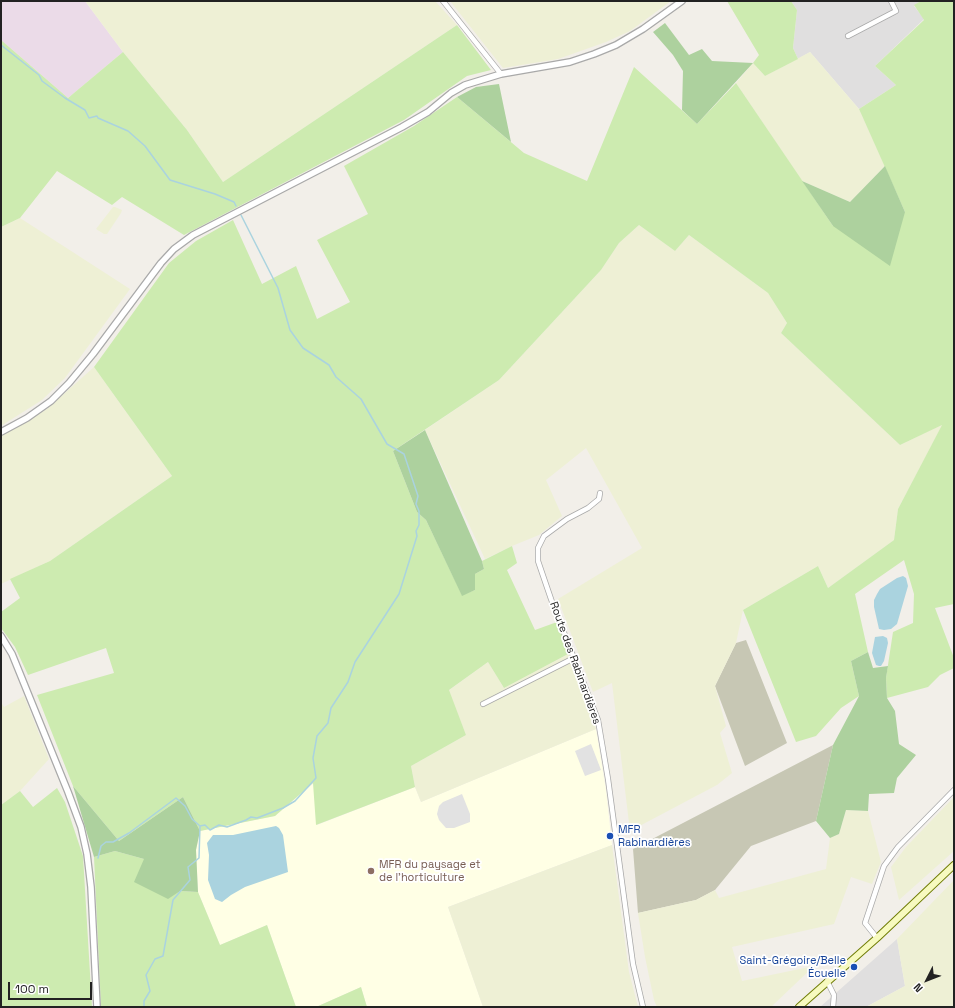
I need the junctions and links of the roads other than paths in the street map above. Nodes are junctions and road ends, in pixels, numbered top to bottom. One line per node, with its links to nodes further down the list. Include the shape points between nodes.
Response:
1 (443, 1): 5 (street)
2 (682, 1): 5 (street, via 616,45 570,62)
3 (891, 1): 4 (street, via 896,11)
4 (848, 36)
5 (501, 74): 6 (street, via 465,85 402,128 193,235 161,263 70,383 51,401)
6 (1, 432)
7 (600, 493): 9 (street, Route des Rabinardières, via 599,499 588,508 549,532 538,548 538,561)
8 (1, 636): 15 (street, via 12,654 81,828 91,887)
9 (574, 658): 10 (street); 16 (street, Route des Rabinardières, via 598,720 633,964)
10 (483, 704)
11 (954, 790): 13 (street, via 898,847 884,866 865,923)
12 (954, 865): 13 (main road)
13 (877, 938): 14 (main road)
14 (827, 981): 17 (main road); 18 (street, via 834,995)
15 (97, 1007)
16 (643, 1007)
17 (798, 1007)
18 (833, 1007)

